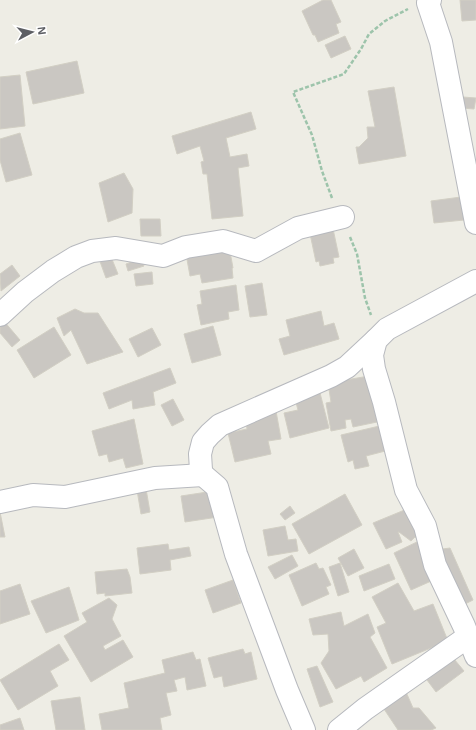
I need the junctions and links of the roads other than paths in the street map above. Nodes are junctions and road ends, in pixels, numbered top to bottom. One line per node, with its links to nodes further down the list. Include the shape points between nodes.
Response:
1 (429, 2): 3 (street, via 441,42)
2 (343, 217): 5 (street, via 298,228 256,251 223,241 186,247 163,256 116,248 92,250 53,271)
3 (476, 223)
4 (476, 281): 6 (street, via 393,326)
5 (0, 315)
6 (379, 337): 7 (street, via 347,367 331,376 220,425 203,442 200,454); 9 (street, via 372,354 374,369 406,490 425,526 435,565)
7 (203, 475): 8 (street, via 155,478 65,497 33,495); 10 (street, via 217,487 236,554)
8 (0, 502)
9 (471, 634): 11 (street)
10 (304, 730)
11 (339, 730)

